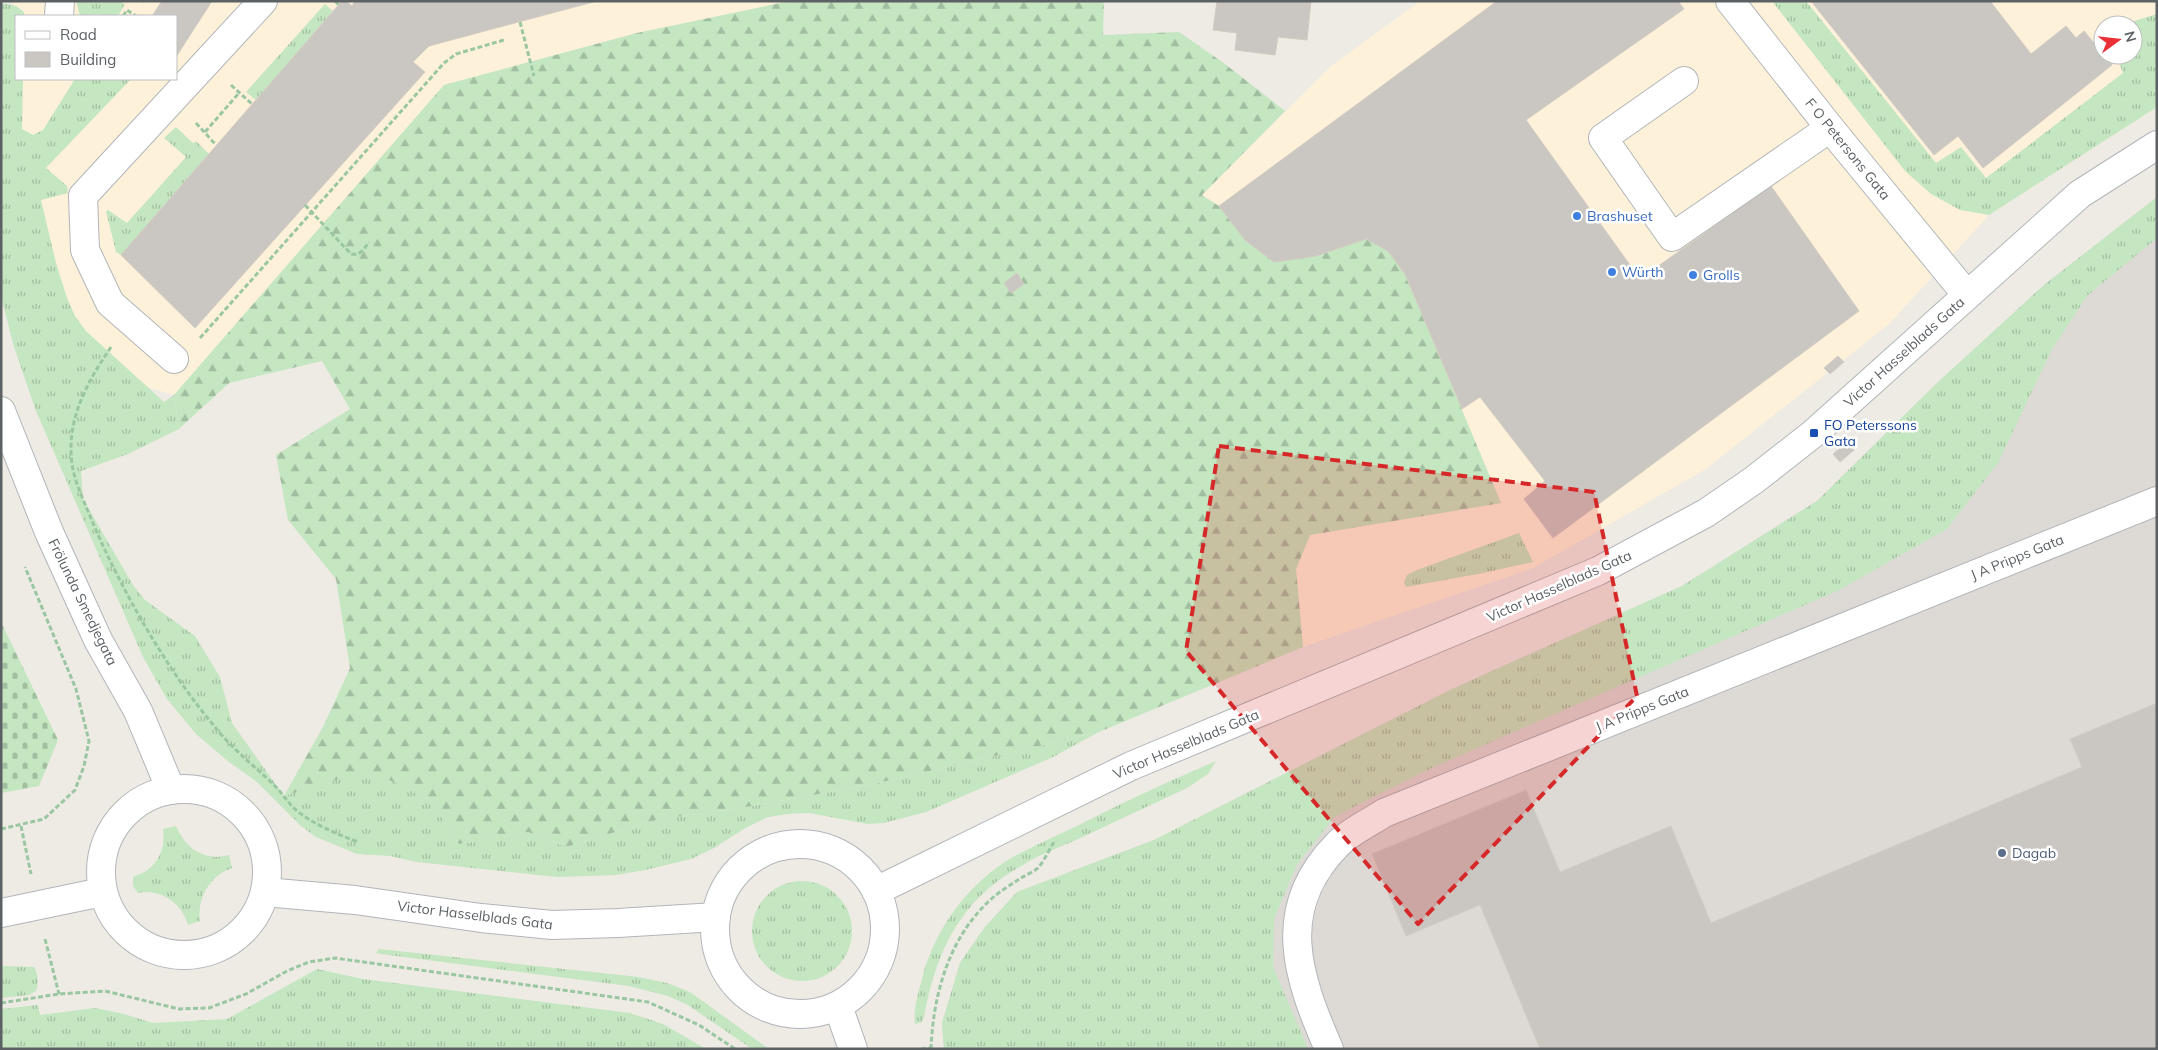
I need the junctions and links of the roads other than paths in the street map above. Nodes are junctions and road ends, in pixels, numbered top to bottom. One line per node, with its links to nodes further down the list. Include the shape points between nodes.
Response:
1 (60, 1): 4 (street)
2 (263, 1): 9 (street, via 83,196 85,250 110,304)
3 (1730, 1): 6 (street, F O Petersons Gata)
4 (59, 15)
5 (1684, 81): 6 (street, via 1603,138 1672,236)
6 (1830, 128): 8 (street, F O Petersons Gata)
7 (2157, 145): 8 (street, Victor Hasselblads Gata, via 2080,194)
8 (1967, 295): 13 (street, Victor Hasselblads Gata, via 1869,385 1761,474 1706,514 1650,545 1598,571 1131,766)
9 (174, 359)
10 (1, 411): 12 (street, Frölunda Smedjegata, via 49,532 98,640 138,711)
11 (2157, 501): 20 (street, J A Pripps Gata, via 1376,818 1337,844 1311,878 1298,913 1298,961 1314,1016)
12 (171, 790): 14 (street, via 139,802 114,826 102,857); 15 (street, via 187,789 219,796 245,816 262,844 267,876)
13 (876, 891): 17 (street, via 858,866 846,857 817,846 787,845 758,855 734,875 719,902); 18 (street, via 886,926 879,962 858,992)
14 (102, 892): 15 (street, via 121,927 154,950 174,955 213,950 231,941 258,911); 16 (street)
15 (265, 892): 17 (street, Victor Hasselblads Gata, via 552,924)
16 (1, 913)
17 (716, 917): 18 (street, via 720,959 735,983 750,998 769,1009 797,1014 811,1014)
18 (838, 1006): 19 (street)
19 (853, 1049)
20 (1329, 1049)

